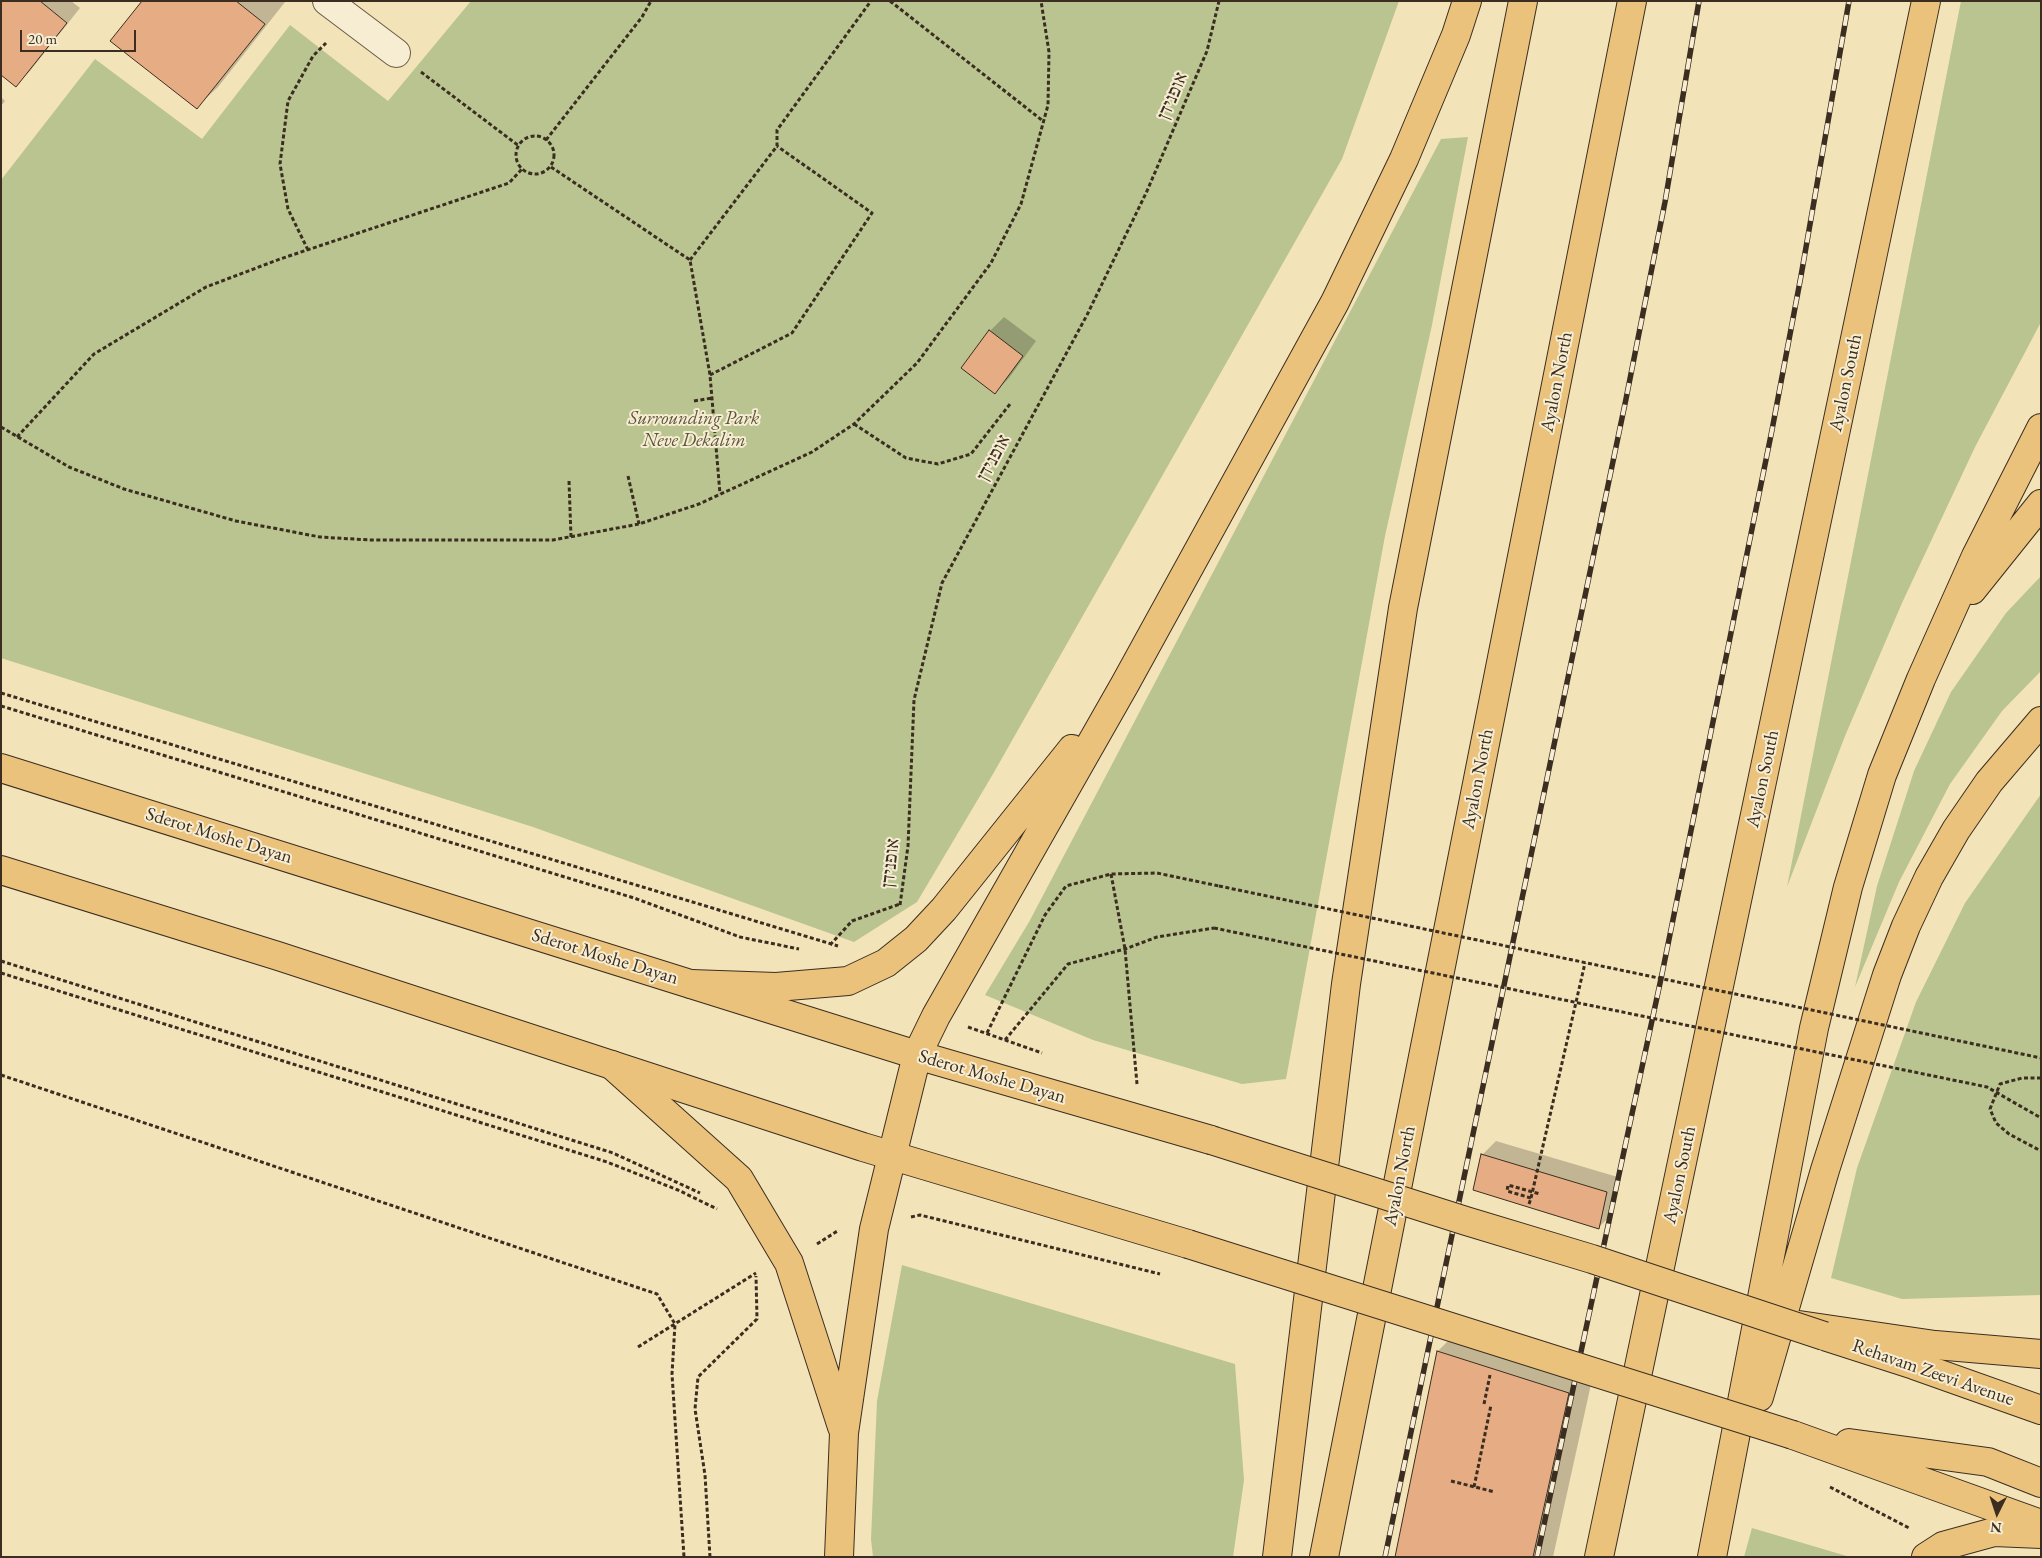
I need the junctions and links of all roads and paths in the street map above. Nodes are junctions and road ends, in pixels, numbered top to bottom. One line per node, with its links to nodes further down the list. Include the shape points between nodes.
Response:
1 (327, 1): 11 (street)
2 (651, 1): 14 (path)
3 (871, 1): 16 (path, via 777,130)
4 (890, 1): 13 (path)
5 (1041, 1): 13 (path, via 1049,52 1048,105)
6 (1220, 1): 43 (path, אופנידן, via 1207,51 1147,191 1087,315 942,583 914,700 908,846)
7 (1468, 1): 36 (main road, via 1404,159 1335,302)
8 (1524, 1): 94 (main road, via 1403,608 1346,984)
9 (1632, 1): 95 (main road, Ayalon North)
10 (1926, 1): 96 (main road, Ayalon South)
11 (349, 18): 12 (street); 19 (path, via 313,56 288,101 280,164 288,209)
12 (396, 53): 15 (path)
13 (1044, 121): 25 (path, via 1021,204 991,263 917,363)
14 (546, 140): 15 (path, via 534,136); 17 (path, via 554,149 554,162)
15 (518, 146): 18 (path, via 517,158)
16 (777, 146): 20 (path); 21 (path, via 872,213 792,333)
17 (550, 167): 18 (path, via 540,174); 20 (path)
18 (522, 169): 19 (path, via 509,183)
19 (308, 250): 28 (path, via 206,287 94,354)
20 (690, 260): 21 (path)
21 (710, 375): 22 (path)
22 (712, 398): 23 (path); 31 (path)
23 (694, 401)
24 (1010, 404): 25 (path, via 971,454 938,464 906,458)
25 (854, 424): 31 (path, via 812,452)
26 (1, 427): 28 (path)
27 (2041, 428): 35 (main road, via 1976,556)
28 (17, 437): 34 (path, via 69,467 124,489 236,521 320,537 554,540)
29 (628, 476): 33 (path)
30 (569, 481): 34 (path)
31 (720, 494): 33 (path)
32 (2041, 504): 35 (main road)
33 (639, 524): 34 (path)
34 (571, 536)
35 (1947, 622): 97 (main road, via 1882,775 1848,887 1814,1028)
36 (1125, 684): 53 (main road, via 944,909 916,939 886,963 848,980 776,987); 57 (main road, via 936,1016)
37 (1, 693): 45 (path)
38 (1, 706): 47 (path, via 634,898 740,937)
39 (2041, 721): 97 (main road, via 1989,782 1956,830 1906,926 1887,975 1828,1161)
40 (1, 768): 53 (main road, Sderot Moshe Dayan)
41 (1, 870): 59 (main road)
42 (1111, 874): 49 (path); 51 (path, bridge, via 1157,873); 55 (path, via 1066,886 1045,914)
43 (900, 904): 44 (path, אופנידן); 45 (path, via 852,921)
44 (897, 911)
45 (830, 944): 46 (path); 48 (path)
46 (843, 947)
47 (802, 949)
48 (829, 949)
49 (1125, 949): 54 (path, bridge, via 1158,937 1214,928); 56 (path, via 1068,964); 62 (path)
50 (1, 961): 66 (path, via 613,1153)
51 (1584, 962): 54 (path, bridge); 58 (path, bridge)
52 (1, 973): 68 (path, via 607,1162 678,1190)
53 (691, 984): 57 (main road, Sderot Moshe Dayan)
54 (1576, 1002): 63 (path, bridge, via 1986,1087); 67 (path, bridge, via 1556,1086 1539,1161 1533,1189 1531,1198 1506,1191 1508,1185 1524,1189 1532,1192)
55 (987, 1033)
56 (1005, 1040)
57 (917, 1056): 65 (main road); 74 (main road, Sderot Moshe Dayan, bridge, via 1211,1140 1785,1323)
58 (2041, 1058)
59 (612, 1065): 65 (main road); 81 (main road, via 739,1180 789,1263)
60 (1, 1075): 73 (path, via 657,1294)
61 (2041, 1078): 64 (path, via 2022,1078 2000,1084 1990,1109 1996,1123 2009,1134)
62 (1137, 1087)
63 (2041, 1118)
64 (2041, 1151)
65 (891, 1155): 69 (main road); 82 (main road, bridge, via 1188,1244)
66 (702, 1193)
67 (1540, 1194)
68 (722, 1212)
69 (874, 1229): 72 (path, via 920,1215); 81 (main road)
70 (751, 1266): 71 (path)
71 (756, 1273): 73 (path); 92 (path, via 757,1319 698,1377 695,1409 705,1475)
72 (1161, 1274)
73 (675, 1324): 75 (path); 91 (path, via 672,1374)
74 (1825, 1332): 76 (main road); 80 (main road, Rehavam Zeevi Avenue)
75 (638, 1347)
76 (2041, 1354)
77 (1492, 1368): 78 (path)
78 (1484, 1404)
79 (1491, 1405): 86 (path)
80 (2041, 1410)
81 (844, 1432): 93 (main road)
82 (1793, 1435): 85 (main road, via 1988,1462); 88 (main road)
83 (1451, 1481): 86 (path)
84 (1822, 1482): 90 (path)
85 (2041, 1484)
86 (1474, 1487): 87 (path)
87 (1495, 1492)
88 (2041, 1524)
89 (2041, 1534): 90 (main road, via 1994,1532)
90 (1934, 1551)
91 (684, 1557)
92 (710, 1557)
93 (839, 1557)
94 (1276, 1557)
95 (1324, 1557)
96 (1600, 1557)
97 (1712, 1557)

